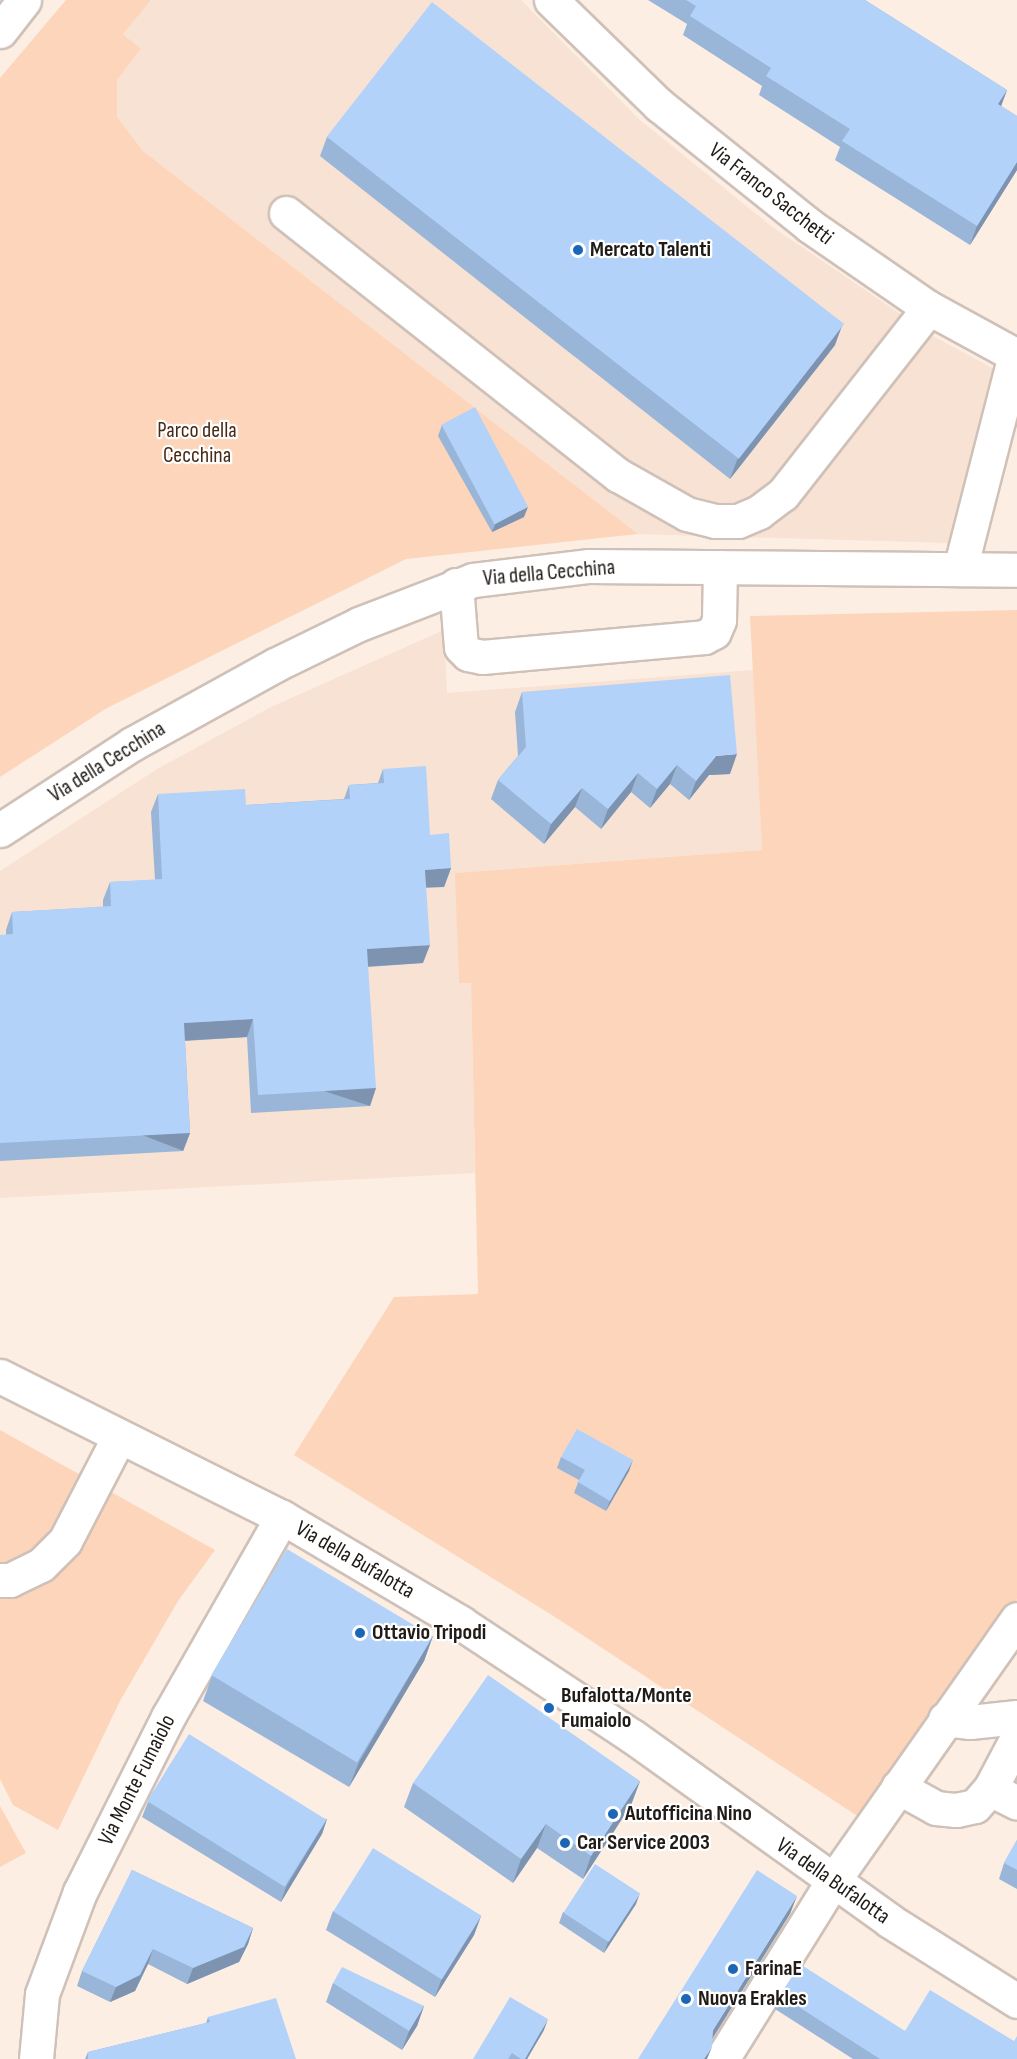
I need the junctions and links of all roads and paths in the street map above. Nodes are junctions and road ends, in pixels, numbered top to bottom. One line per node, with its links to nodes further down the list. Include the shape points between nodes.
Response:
1 (24, 0): 3 (street)
2 (550, 0): 5 (street, Via Franco Sacchetti, via 682,125 810,226)
3 (0, 31)
4 (286, 213): 5 (street, via 618,476 687,514 715,521 738,521 759,512 783,494)
5 (929, 309): 6 (street, Via Franco Sacchetti)
6 (1016, 355): 8 (street)
7 (720, 567): 8 (street, Via della Cecchina); 10 (street, Via della Cecchina, via 568,567); 10 (street, via 719,620 714,632 704,637 482,657 468,654 460,647)
8 (960, 569): 9 (street, Via della Cecchina)
9 (1017, 570)
10 (456, 585): 11 (street, Via della Cecchina, via 350,628 222,693 132,744)
11 (0, 830)
12 (0, 1376): 13 (street, Via della Bufalotta)
13 (119, 1437): 14 (street, Via della Bufalotta); 15 (street, via 65,1541 41,1565 10,1580)
14 (282, 1517): 22 (street, Via della Bufalotta, via 461,1623 580,1700); 24 (street, Via Monte Fumaiolo, via 168,1717 80,1892 42,1994)
15 (0, 1580)
16 (1017, 1619): 18 (street)
17 (1017, 1717): 18 (street, via 970,1722)
18 (945, 1719): 20 (street)
19 (1017, 1738): 21 (street)
20 (898, 1787): 21 (street, via 936,1808 956,1810); 22 (street)
21 (1003, 1796)
22 (833, 1881): 23 (street, Via della Bufalotta); 25 (street)
23 (1017, 2001)
24 (36, 2059)
25 (722, 2059)

